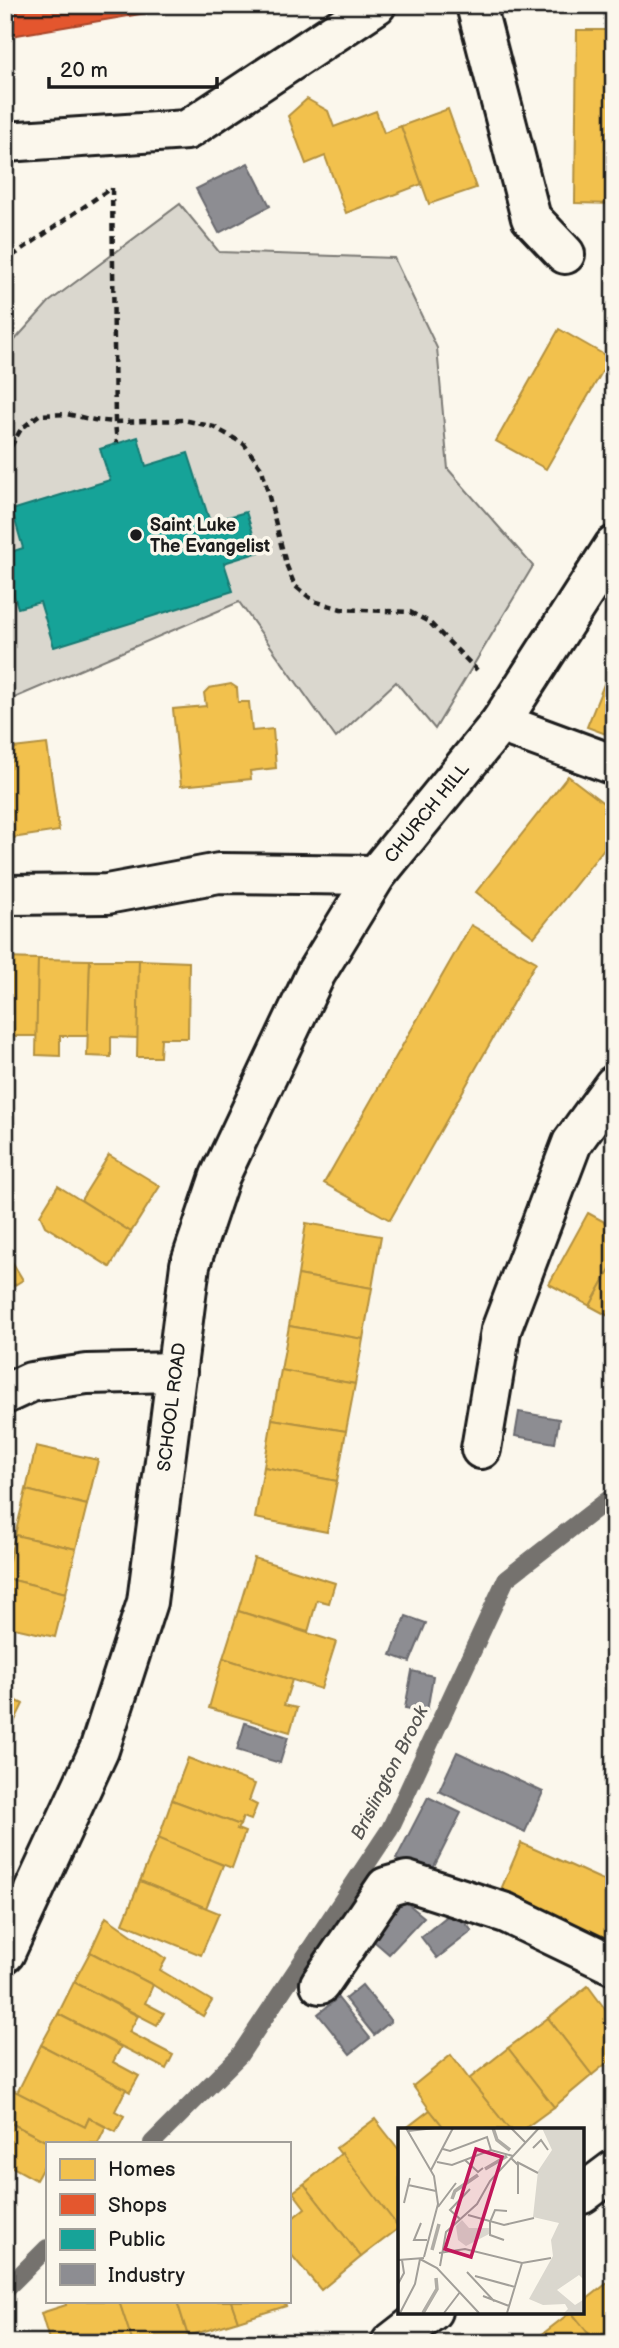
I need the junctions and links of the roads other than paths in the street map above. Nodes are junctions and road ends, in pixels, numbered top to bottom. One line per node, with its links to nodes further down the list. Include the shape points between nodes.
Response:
1 (376, 5): 3 (street, via 187,130)
2 (476, 5): 4 (street, via 531,218)
3 (5, 142)
4 (565, 254)
5 (614, 546): 6 (street, CHURCH HILL)
6 (500, 723): 7 (street); 8 (street, CHURCH HILL)
7 (614, 765)
8 (376, 875): 9 (street, CHURCH HILL, via 219,873 107,894); 11 (street, SCHOOL ROAD, via 316,974 220,1176 190,1265)
9 (5, 895)
10 (614, 1085): 13 (street, via 572,1143 501,1330)
11 (177, 1372): 12 (street, via 87,1374 31,1382); 14 (street, SCHOOL ROAD, via 147,1602 99,1751)
12 (5, 1394)
13 (481, 1450)
14 (5, 1953)
15 (614, 1965): 16 (street, via 506,1913 407,1881 386,1887)
16 (320, 1984)
17 (614, 2170): 18 (street)
18 (584, 2192)
19 (429, 2313): 20 (street)
20 (391, 2343)

